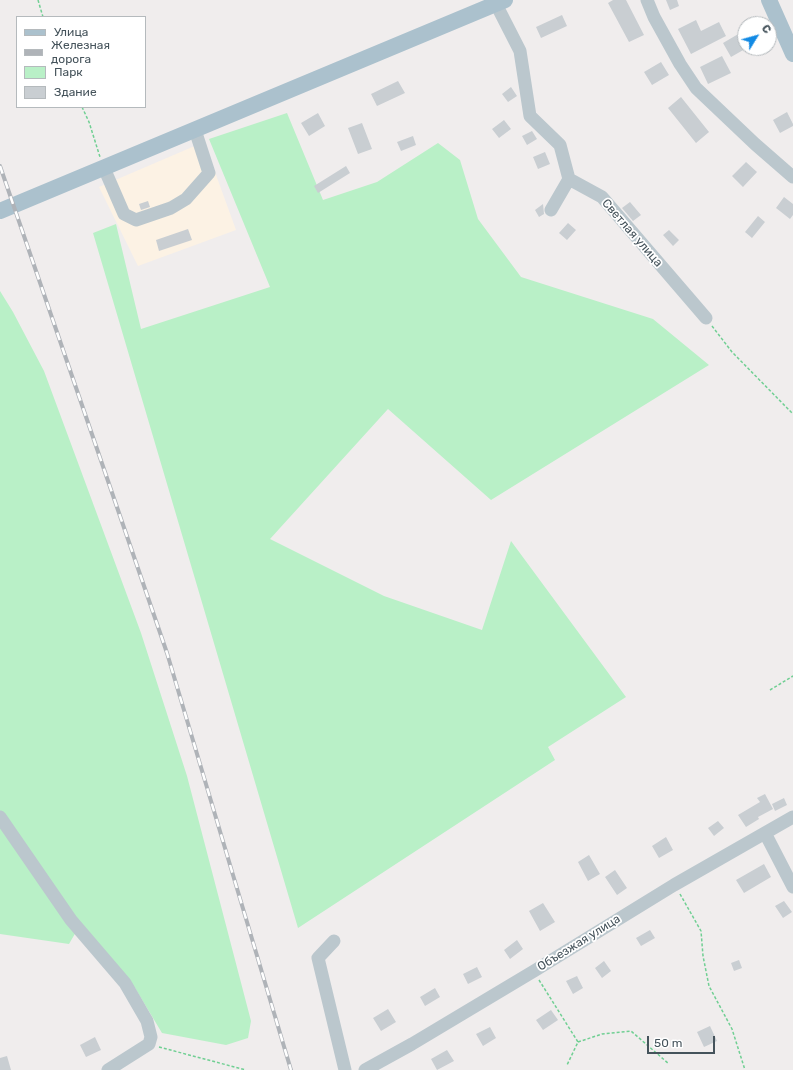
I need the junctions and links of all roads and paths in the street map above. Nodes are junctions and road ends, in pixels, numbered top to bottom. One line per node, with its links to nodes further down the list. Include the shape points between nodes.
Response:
1 (38, 0): 5 (path)
2 (647, 0): 10 (street, via 680,64 696,88)
3 (769, 0): 6 (main road)
4 (502, 1): 8 (main road); 11 (street, via 520,52 530,116 560,145)
5 (43, 16)
6 (793, 54)
7 (82, 108): 9 (path)
8 (195, 130): 9 (main road); 9 (street, via 209,173 186,199 171,208 136,220 124,214)
9 (104, 168): 13 (main road)
10 (793, 177)
11 (569, 179): 12 (street); 14 (street, Светлая улица, via 602,197)
12 (550, 210)
13 (0, 211)
14 (706, 318): 15 (path, via 732,352)
15 (793, 414)
16 (793, 676): 17 (path)
17 (770, 690)
18 (0, 817): 26 (street, via 71,920 125,983 147,1021 151,1037)
19 (793, 817): 20 (street, Объезжая улица)
20 (765, 833): 21 (street, Объезжая улица); 22 (street)
21 (674, 885): 24 (street, Объезжая улица); 33 (path, via 701,930 709,986 732,1029)
22 (793, 887)
23 (334, 941): 31 (street, via 318,958)
24 (534, 971): 25 (path); 32 (street, Объезжая улица)
25 (578, 1042): 27 (path, via 602,1034 631,1031); 28 (path)
26 (149, 1044): 29 (street); 30 (path)
27 (668, 1064)
28 (567, 1065)
29 (108, 1070)
30 (246, 1070)
31 (345, 1070)
32 (364, 1070)
33 (745, 1070)

